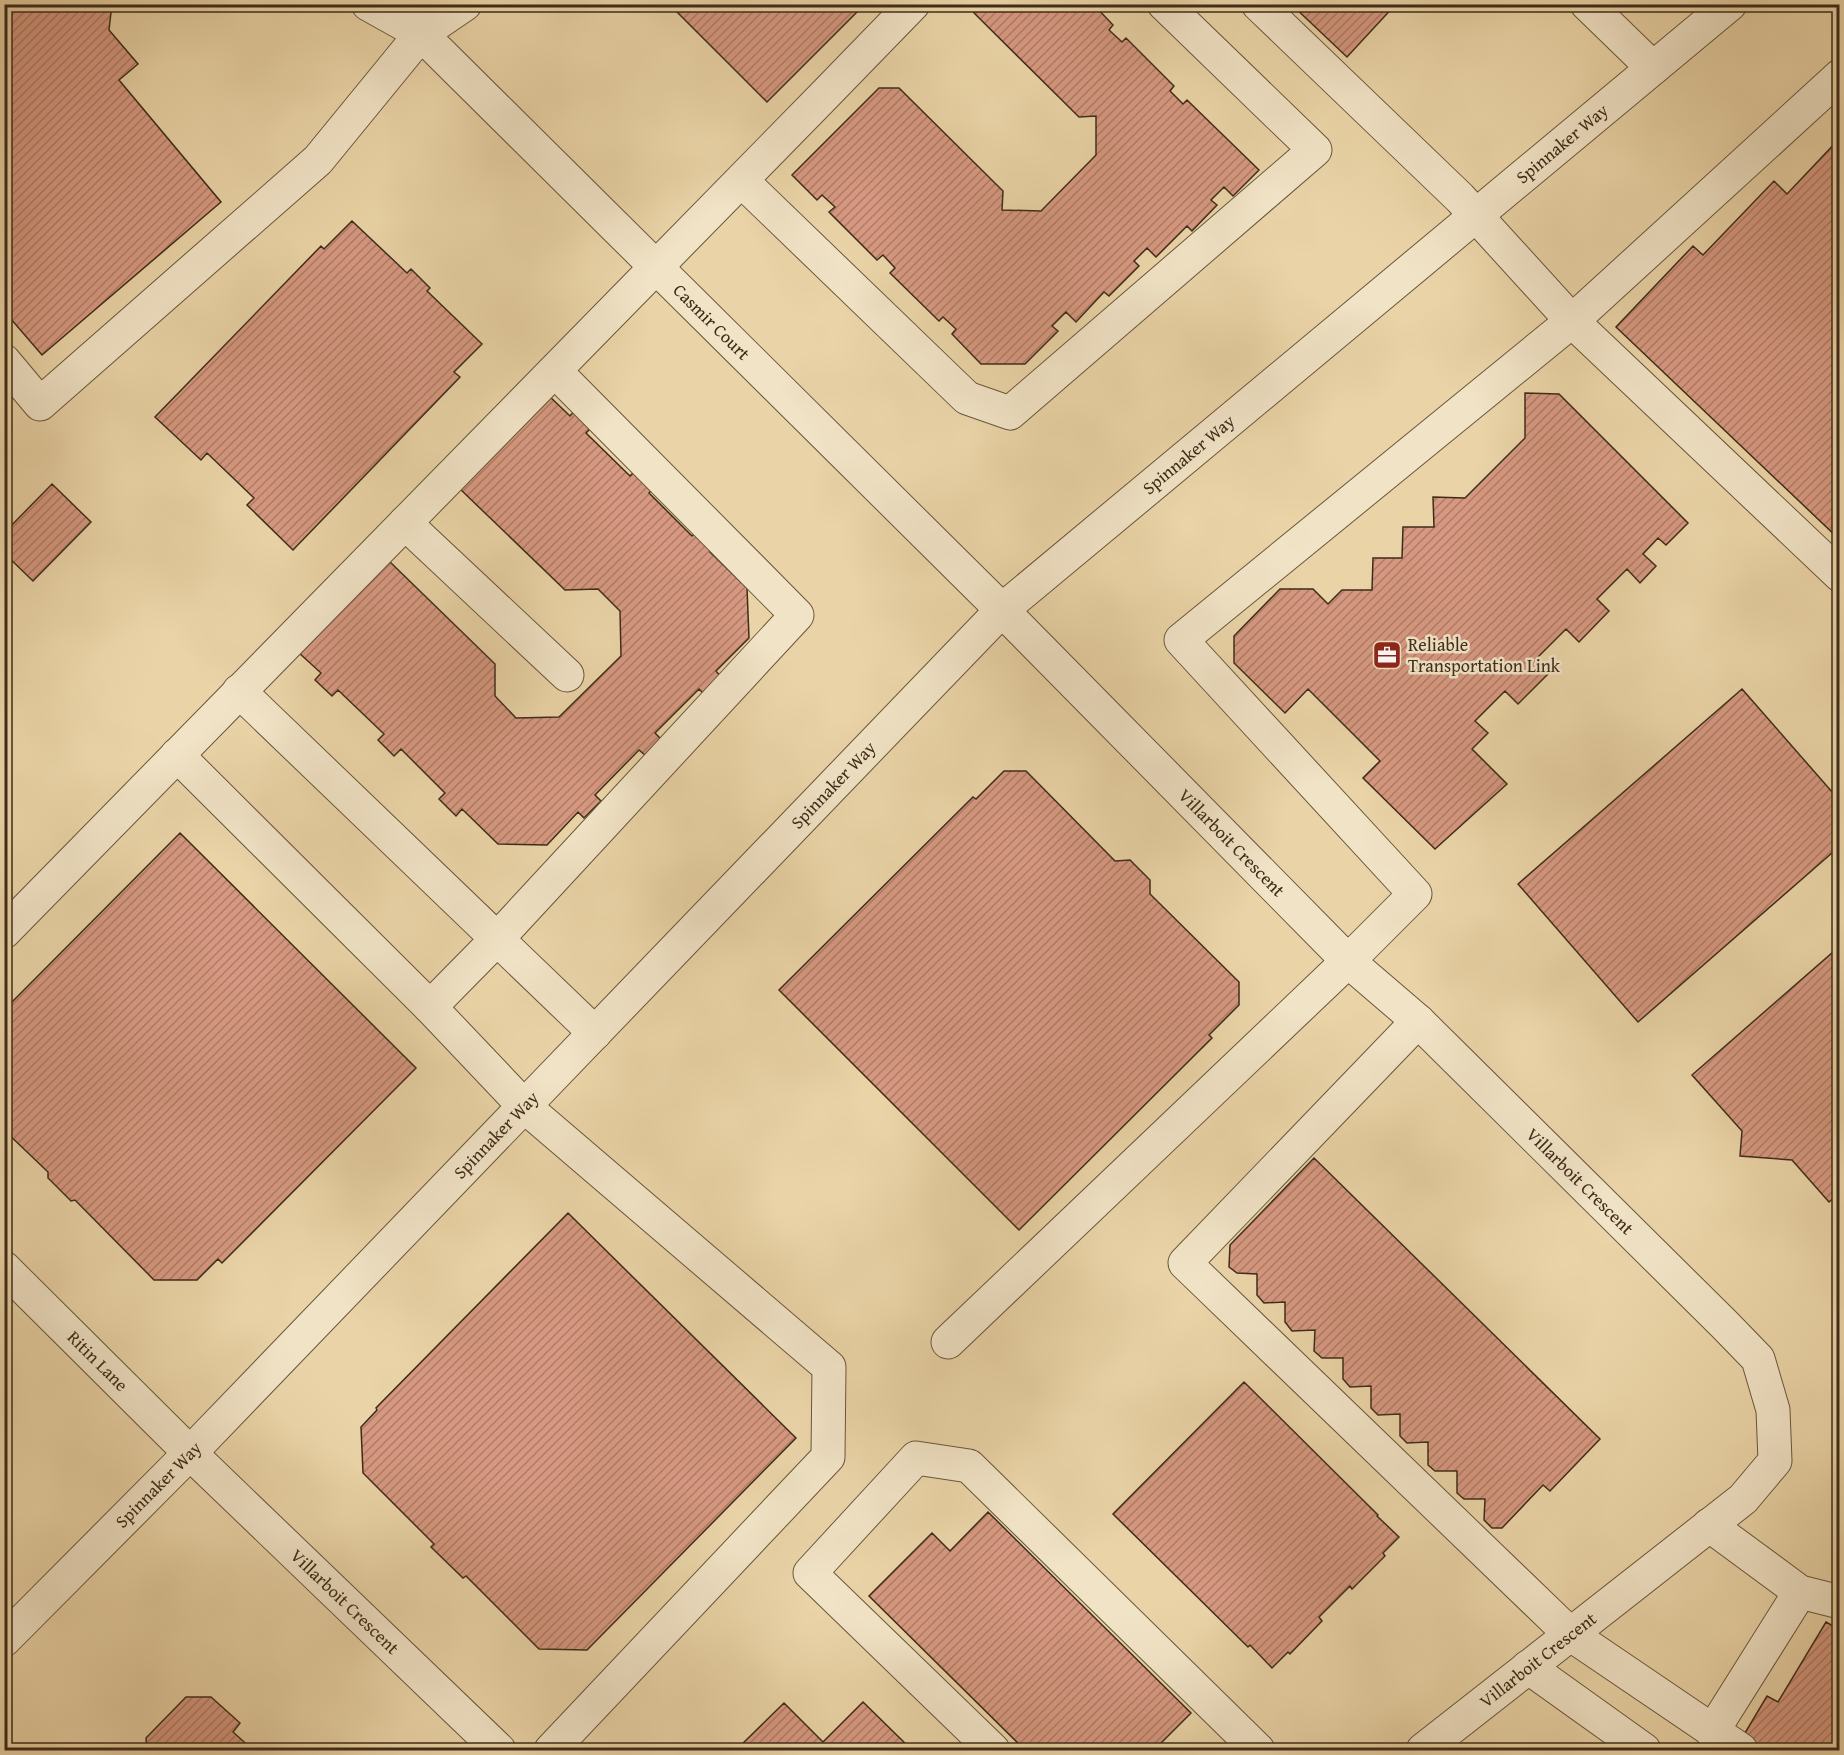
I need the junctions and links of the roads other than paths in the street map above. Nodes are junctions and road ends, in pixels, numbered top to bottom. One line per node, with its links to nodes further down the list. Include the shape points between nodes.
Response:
1 (368, 4): 9 (street)
2 (403, 4): 9 (street)
3 (465, 4): 9 (street)
4 (913, 4): 12 (street)
5 (1164, 4): 12 (street, via 1315,150 1010,413 967,398)
6 (1258, 4): 13 (street)
7 (1587, 4): 10 (street)
8 (1730, 4): 10 (street, Spinnaker Way)
9 (421, 33): 14 (street, Casmir Court); 16 (street, via 318,160 40,404)
10 (1653, 69): 13 (street, Spinnaker Way)
11 (1839, 76): 15 (street)
12 (742, 181): 14 (street)
13 (1477, 216): 15 (street); 20 (street, Spinnaker Way)
14 (658, 268): 17 (street); 20 (street, Casmir Court)
15 (1572, 321): 19 (street); 26 (street, via 1181,640 1415,894)
16 (4, 361)
17 (555, 372): 18 (street); 25 (street, via 797,615)
18 (405, 523): 21 (street); 22 (street)
19 (1839, 575)
20 (1002, 610): 26 (street, Villarboit Crescent); 29 (street, Spinnaker Way)
21 (567, 675)
22 (239, 691): 23 (street); 25 (street)
23 (177, 755): 24 (street); 27 (street)
24 (4, 932)
25 (497, 939): 27 (street); 29 (street)
26 (1348, 961): 28 (street, Villarboit Crescent); 32 (street)
27 (430, 1007): 30 (street)
28 (1418, 1021): 34 (street, Villarboit Crescent, via 1758,1359 1773,1410 1775,1461 1743,1499); 37 (street, via 1185,1263)
29 (594, 1033): 30 (street, Spinnaker Way)
30 (524, 1106): 33 (street, Spinnaker Way); 44 (street, via 829,1367 828,1457)
31 (4, 1268): 33 (street, Ritin Lane)
32 (948, 1342)
33 (190, 1453): 38 (street, Spinnaker Way); 43 (street, Villarboit Crescent)
34 (1709, 1525): 35 (street); 37 (street, Villarboit Crescent)
35 (1800, 1592): 36 (street); 40 (street)
36 (1839, 1602)
37 (1570, 1634): 39 (street, Villarboit Crescent); 40 (street)
38 (4, 1640)
39 (1528, 1667): 42 (street); 46 (street, Villarboit Crescent)
40 (1712, 1732): 47 (street)
41 (1247, 1747): 45 (street, via 969,1466 916,1458 810,1573)
42 (1632, 1747)
43 (498, 1750)
44 (551, 1750)
45 (993, 1750)
46 (1423, 1750)
47 (1741, 1750)

